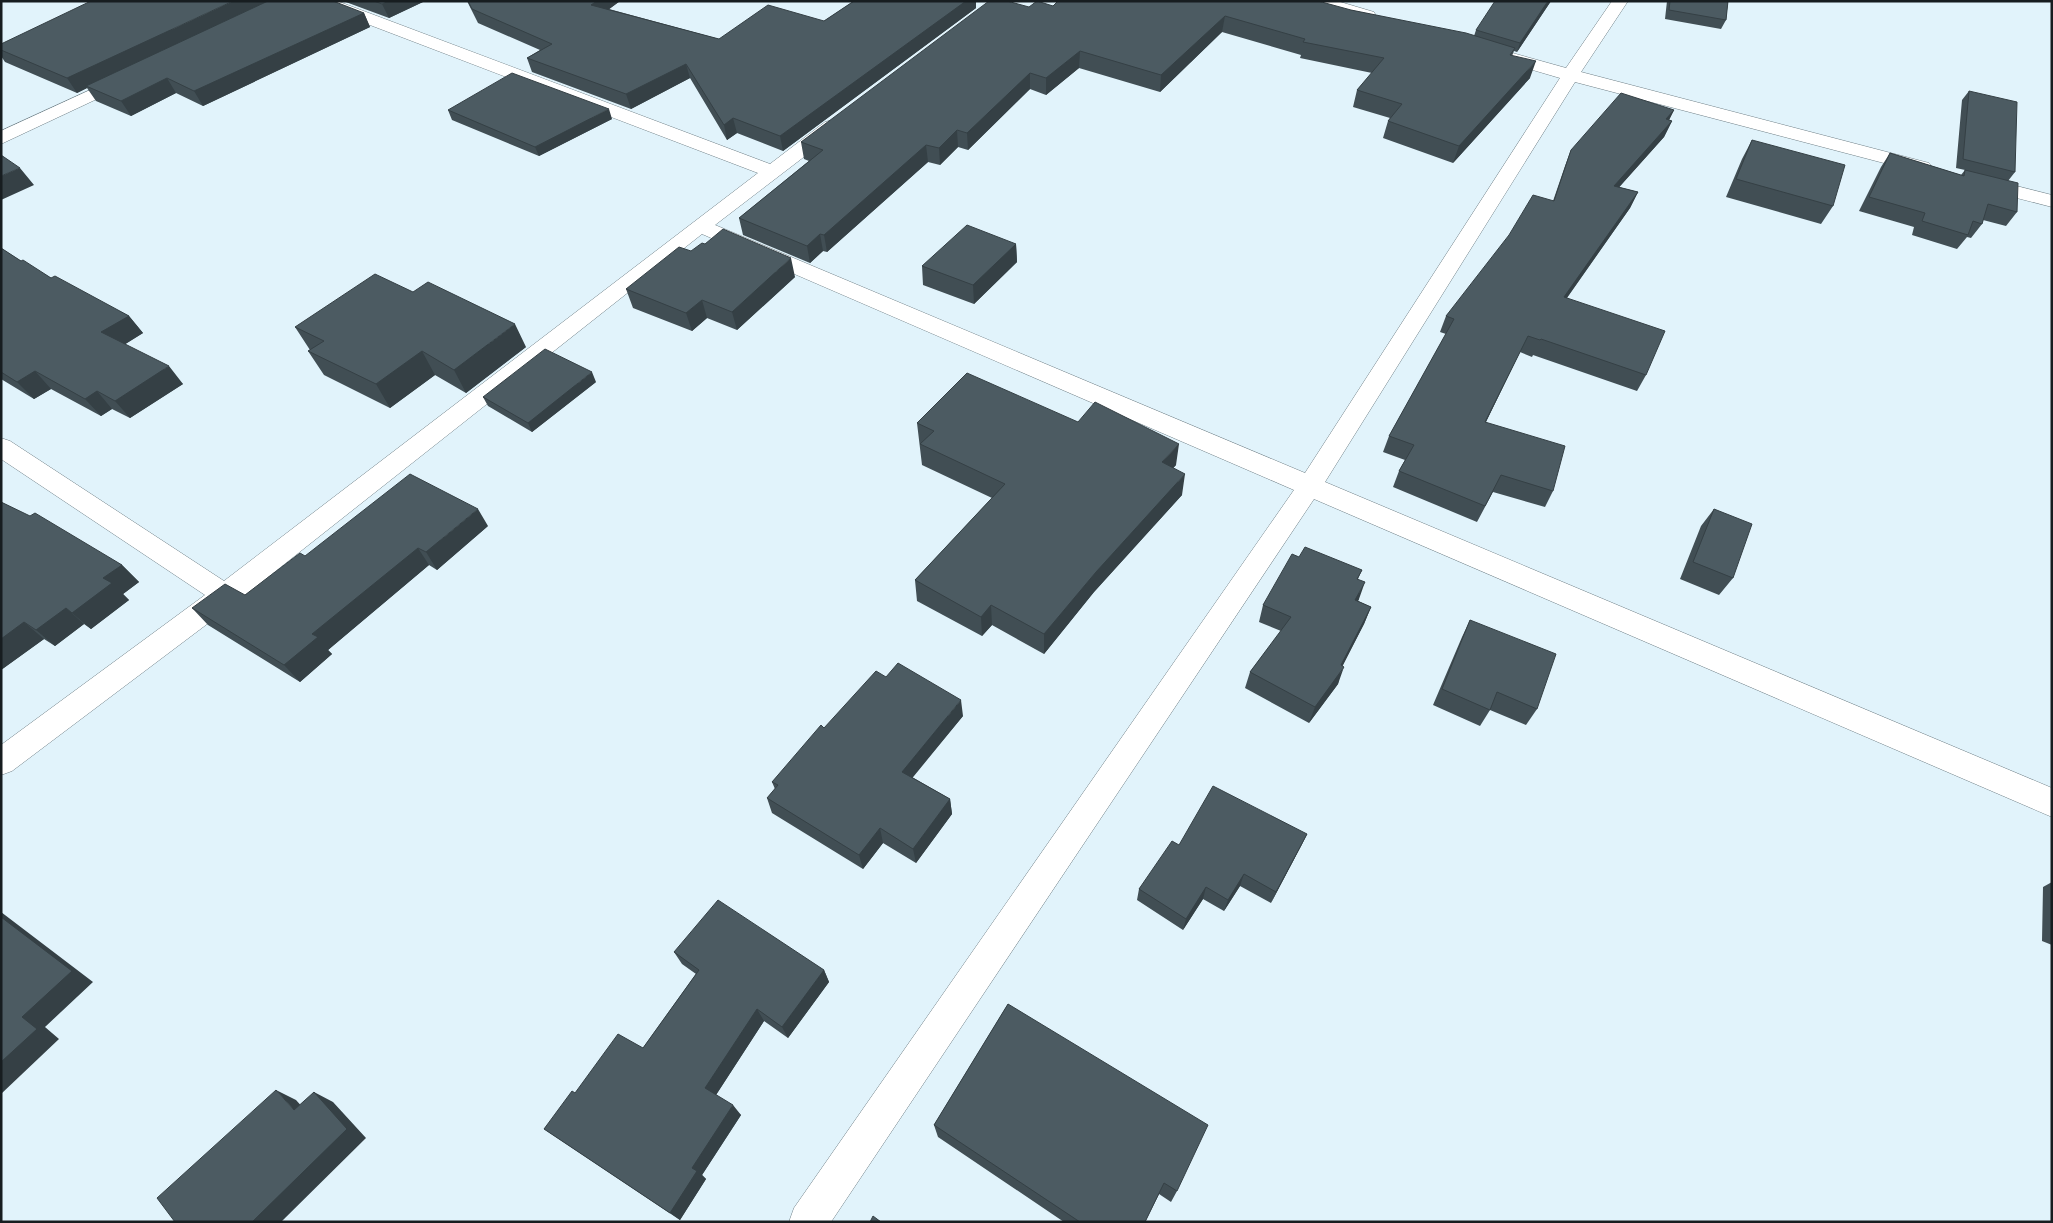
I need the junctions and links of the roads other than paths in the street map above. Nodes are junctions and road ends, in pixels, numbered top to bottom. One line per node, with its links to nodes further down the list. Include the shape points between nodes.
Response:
1 (321, 1): 10 (street)
2 (1319, 1): 4 (street)
3 (1620, 1): 7 (street)
4 (1384, 20)
5 (1477, 48): 7 (street)
6 (136, 74): 9 (street)
7 (1570, 75): 11 (street); 16 (street)
8 (851, 112): 10 (street)
9 (1, 138)
10 (772, 171): 14 (street)
11 (1936, 171)
12 (1965, 178): 13 (street)
13 (2052, 201)
14 (700, 226): 16 (street); 17 (street)
15 (1, 447): 17 (street)
16 (1308, 486): 19 (street); 20 (street)
17 (225, 595): 18 (street)
18 (1, 762)
19 (2052, 802)
20 (808, 1222)

